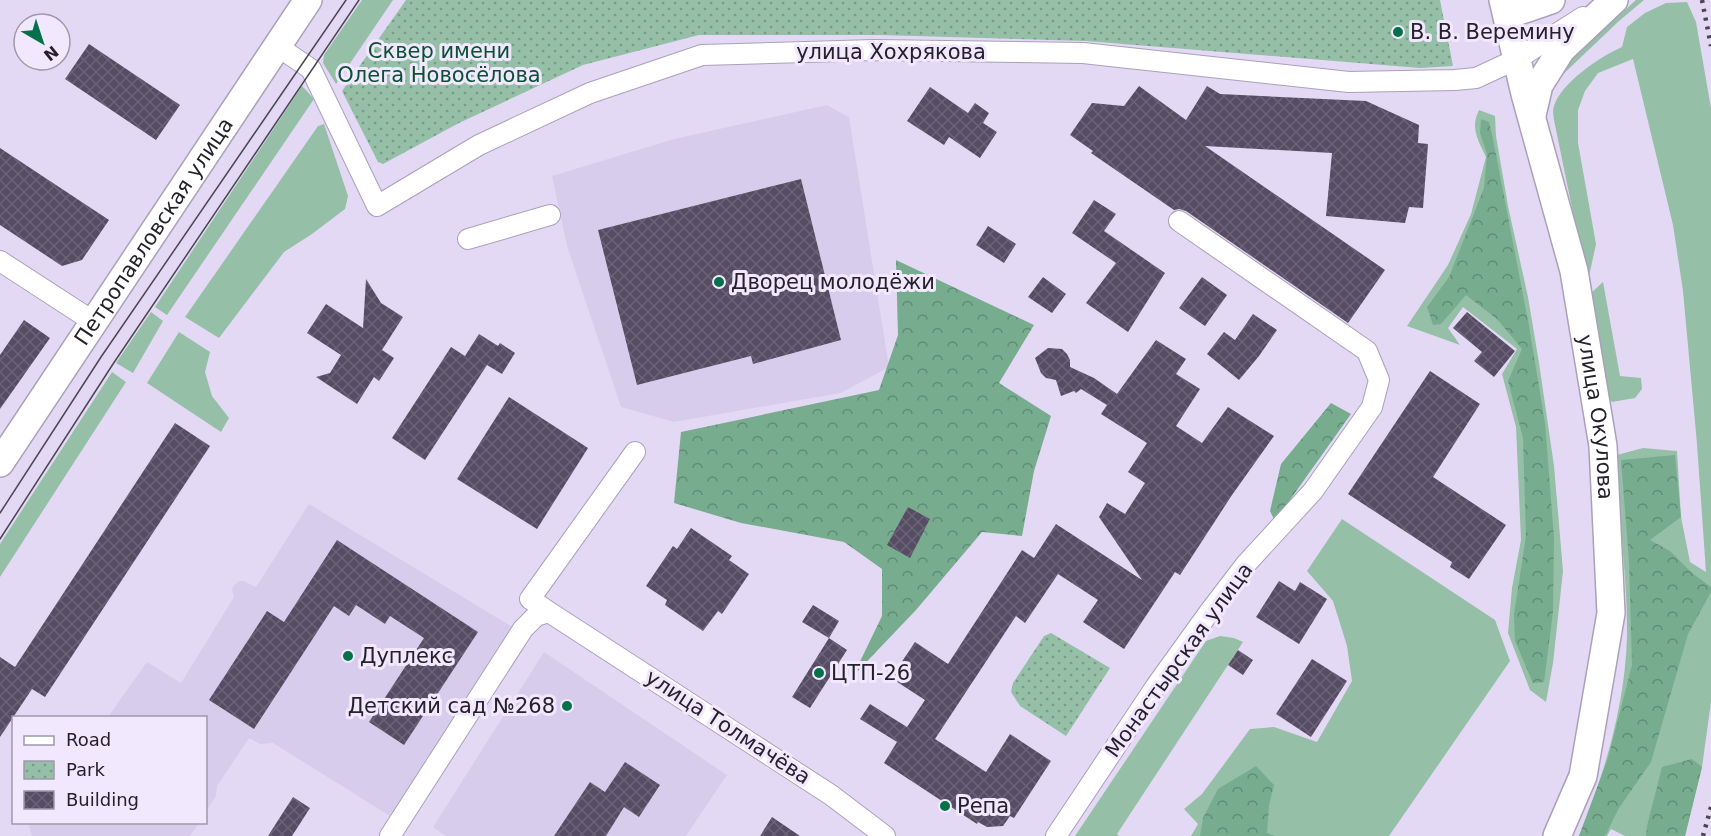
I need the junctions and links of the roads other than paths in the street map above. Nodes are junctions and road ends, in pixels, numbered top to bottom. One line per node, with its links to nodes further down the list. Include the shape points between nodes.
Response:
1 (308, 0): 5 (main road, Петропавловская улица)
2 (1551, 0): 4 (main road)
3 (1612, 0): 6 (street, улица Хохрякова); 8 (main road, via 1562,50 1539,86)
4 (1505, 7): 6 (main road, улица Окулова); 7 (street, via 1503,39 1495,59)
5 (277, 46): 7 (street, улица Хохрякова, via 311,69 377,206 479,145 591,93 702,55 874,50 1083,53 1349,82); 13 (main road, Петропавловская улица)
6 (1517, 59): 7 (street, улица Хохрякова); 8 (main road, улица Окулова)
7 (1476, 78)
8 (1531, 116): 20 (main road, улица Окулова, via 1574,271 1602,436 1611,613 1583,776)
9 (550, 215): 11 (street)
10 (1179, 221): 19 (street, Монастырская улица, via 1367,351 1378,380 1372,407 1313,491 1246,564 1210,611)
11 (468, 239)
12 (0, 261): 13 (street)
13 (94, 322): 15 (main road, Петропавловская улица)
14 (635, 452): 16 (street, via 530,598)
15 (0, 463)
16 (549, 612): 17 (street, via 536,616 523,629); 18 (street, улица Толмачёва, via 831,795)
17 (390, 836)
18 (885, 836)
19 (1056, 836)
20 (1557, 836)

